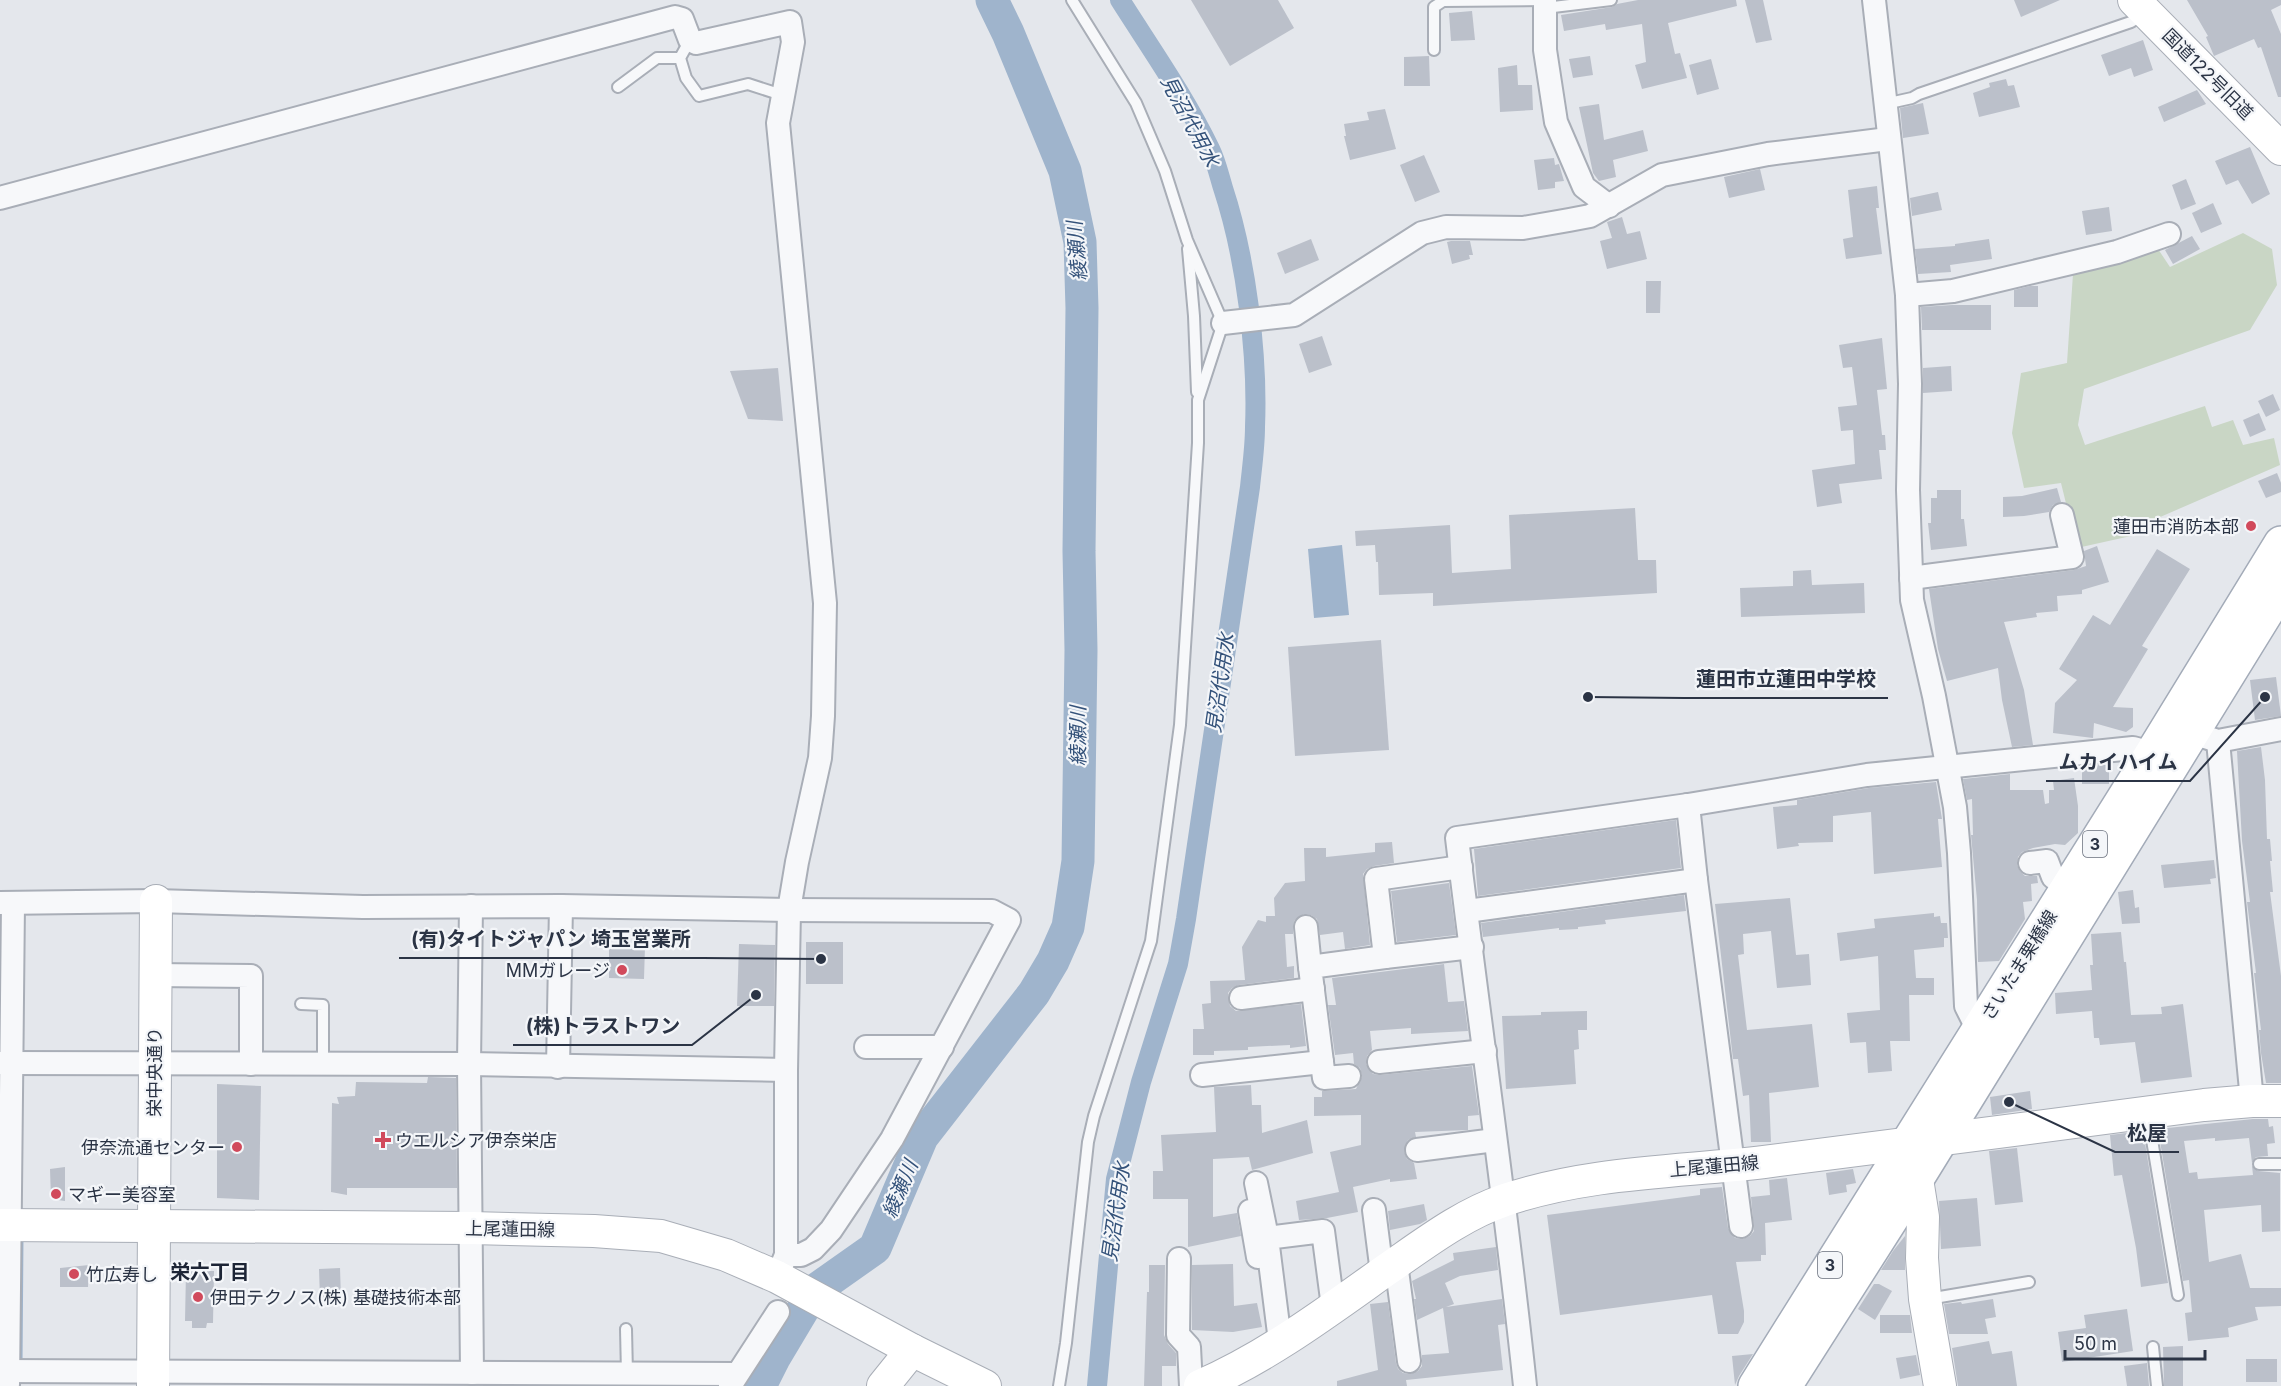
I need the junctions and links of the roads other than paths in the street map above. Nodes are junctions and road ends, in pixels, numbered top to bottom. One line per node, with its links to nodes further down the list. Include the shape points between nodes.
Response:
1 (1072, 0): 16 (lane, via 1136,103 1165,171)
2 (1611, 0): 4 (lane)
3 (1874, 0): 10 (street)
4 (1545, 3): 7 (lane, via 1443,1 1434,7); 14 (street, via 1545,50 1556,122 1584,187)
5 (2140, 6): 10 (lane, via 2131,22); 11 (main road, 国道122号旧道)
6 (685, 49): 8 (lane, via 657,58); 9 (lane, via 686,78 699,96 748,84); 9 (street, via 696,43 790,22 793,42); 13 (street, via 682,19 675,18)
7 (1434, 50)
8 (618, 87)
9 (782, 95): 37 (street, via 778,123 825,615 820,758)
10 (1885, 104): 12 (street)
11 (2278, 138)
12 (1888, 140): 14 (street, via 1768,154 1662,175); 17 (street)
13 (0, 198)
14 (1609, 206): 18 (street, via 1590,216 1523,228 1461,226 1422,233 1294,315)
15 (2169, 234): 17 (street, via 2117,252 1953,291)
16 (1187, 240): 18 (lane); 19 (lane)
17 (1907, 295): 22 (street)
18 (1230, 322): 19 (lane)
19 (1198, 400): 103 (lane, via 1180,725 1151,941 1088,1142)
20 (2062, 515): 22 (street, via 2072,557)
21 (2281, 543): 26 (main road, さいたま栗橋線 / 3)
22 (1911, 578): 27 (street, via 1912,600)
23 (2281, 589): 25 (main road, さいたま栗橋線 / 3)
24 (2281, 729): 25 (street)
25 (2205, 737): 62 (street); 65 (main road, さいたま栗橋線 / 3)
26 (2152, 753): 27 (street, via 2133,748); 32 (main road, さいたま栗橋線 / 3)
27 (1948, 766): 28 (street, via 1867,775); 47 (street, via 1959,853 1966,1006)
28 (1688, 805): 30 (street, via 1457,838); 31 (street)
29 (2030, 863): 32 (street, via 2047,861 2053,878)
30 (1461, 867): 38 (street); 41 (street, via 1376,879)
31 (1696, 880): 38 (street); 70 (street)
32 (2068, 887): 47 (main road, さいたま栗橋線 / 3)
33 (156, 901): 34 (street); 35 (street); 43 (main road, 栄中央通り)
34 (7, 903): 53 (street)
35 (471, 906): 36 (street); 57 (street)
36 (561, 906): 37 (street); 58 (street)
37 (789, 910): 49 (street, via 992,911 1009,920); 59 (street)
38 (1467, 911): 40 (street)
39 (1306, 927): 42 (street)
40 (1472, 947): 41 (street); 50 (street)
41 (1385, 957): 42 (street)
42 (1310, 967): 44 (street)
43 (154, 975): 54 (main road, 栄中央通り); 55 (street, via 251,976)
44 (1313, 989): 45 (street); 51 (street)
45 (1241, 998)
46 (302, 1004): 56 (lane, via 323,1005)
47 (1978, 1030): 66 (main road, さいたま栗橋線 / 3)
48 (866, 1047): 49 (street)
49 (942, 1047): 83 (street, via 892,1139 831,1230 801,1256)
50 (1485, 1051): 52 (street); 64 (street)
51 (1322, 1062): 60 (street); 61 (street, via 1324,1078)
52 (1379, 1062)
53 (6, 1063): 54 (street); 76 (street)
54 (155, 1063): 55 (street); 77 (main road, 栄中央通り)
55 (251, 1064): 56 (street)
56 (323, 1064): 57 (street)
57 (469, 1064): 58 (street); 79 (street)
58 (558, 1067): 59 (street)
59 (786, 1070): 83 (street)
60 (1202, 1075)
61 (1349, 1076)
62 (2266, 1101): 63 (main road, 上尾蓮田線)
63 (2148, 1112): 65 (main road, 上尾蓮田線); 85 (lane)
64 (1495, 1140): 67 (street); 73 (street)
65 (1941, 1140): 66 (main road, 上尾蓮田線); 71 (main road, さいたま栗橋線 / 3)
66 (1908, 1145): 70 (main road, 上尾蓮田線); 71 (main road); 107 (main road, さいたま栗橋線 / 3)
67 (1417, 1150)
68 (2259, 1164): 69 (lane)
69 (2281, 1164)
70 (1733, 1166): 73 (main road, 上尾蓮田線, via 1642,1173 1552,1187); 78 (street)
71 (1917, 1179): 86 (main road, via 1923,1217); 108 (main road, さいたま栗橋線 / 3)
72 (1256, 1183): 80 (street)
73 (1503, 1201): 82 (main road, 上尾蓮田線, via 1455,1222); 106 (street)
74 (1374, 1210): 82 (street)
75 (1250, 1211): 90 (street)
76 (5, 1226): 77 (main road, 上尾蓮田線); 96 (street)
77 (153, 1226): 79 (main road, 上尾蓮田線); 98 (main road, 栄中央通り)
78 (1741, 1226)
79 (471, 1228): 83 (main road, 上尾蓮田線, via 661,1236); 94 (street)
80 (1267, 1238): 87 (street, via 1323,1231); 90 (street)
81 (1179, 1259): 104 (street, via 1178,1335 1189,1347)
82 (1389, 1268): 87 (main road, 上尾蓮田線); 93 (street)
83 (788, 1274): 92 (main road, 上尾蓮田線)
84 (2029, 1282): 86 (lane)
85 (2178, 1295)
86 (1925, 1299): 109 (main road)
87 (1333, 1307): 90 (main road, 上尾蓮田線)
88 (778, 1312): 100 (street)
89 (626, 1329): 95 (lane)
90 (1276, 1345): 97 (main road, 上尾蓮田線)
91 (2152, 1347): 110 (lane)
92 (912, 1350): 101 (main road); 102 (main road, 上尾蓮田線)
93 (1409, 1361)
94 (472, 1373): 95 (street); 99 (street)
95 (627, 1374): 100 (street)
96 (6, 1376): 98 (street)
97 (1236, 1378): 105 (main road, 上尾蓮田線)
98 (153, 1379): 99 (street)
99 (294, 1379)
100 (733, 1380)
101 (883, 1386)
102 (985, 1386)
103 (1059, 1386)
104 (1191, 1386)
105 (1200, 1386)
106 (1525, 1386)
107 (1755, 1386)
108 (1785, 1386)
109 (1940, 1386)
110 (2157, 1386)

